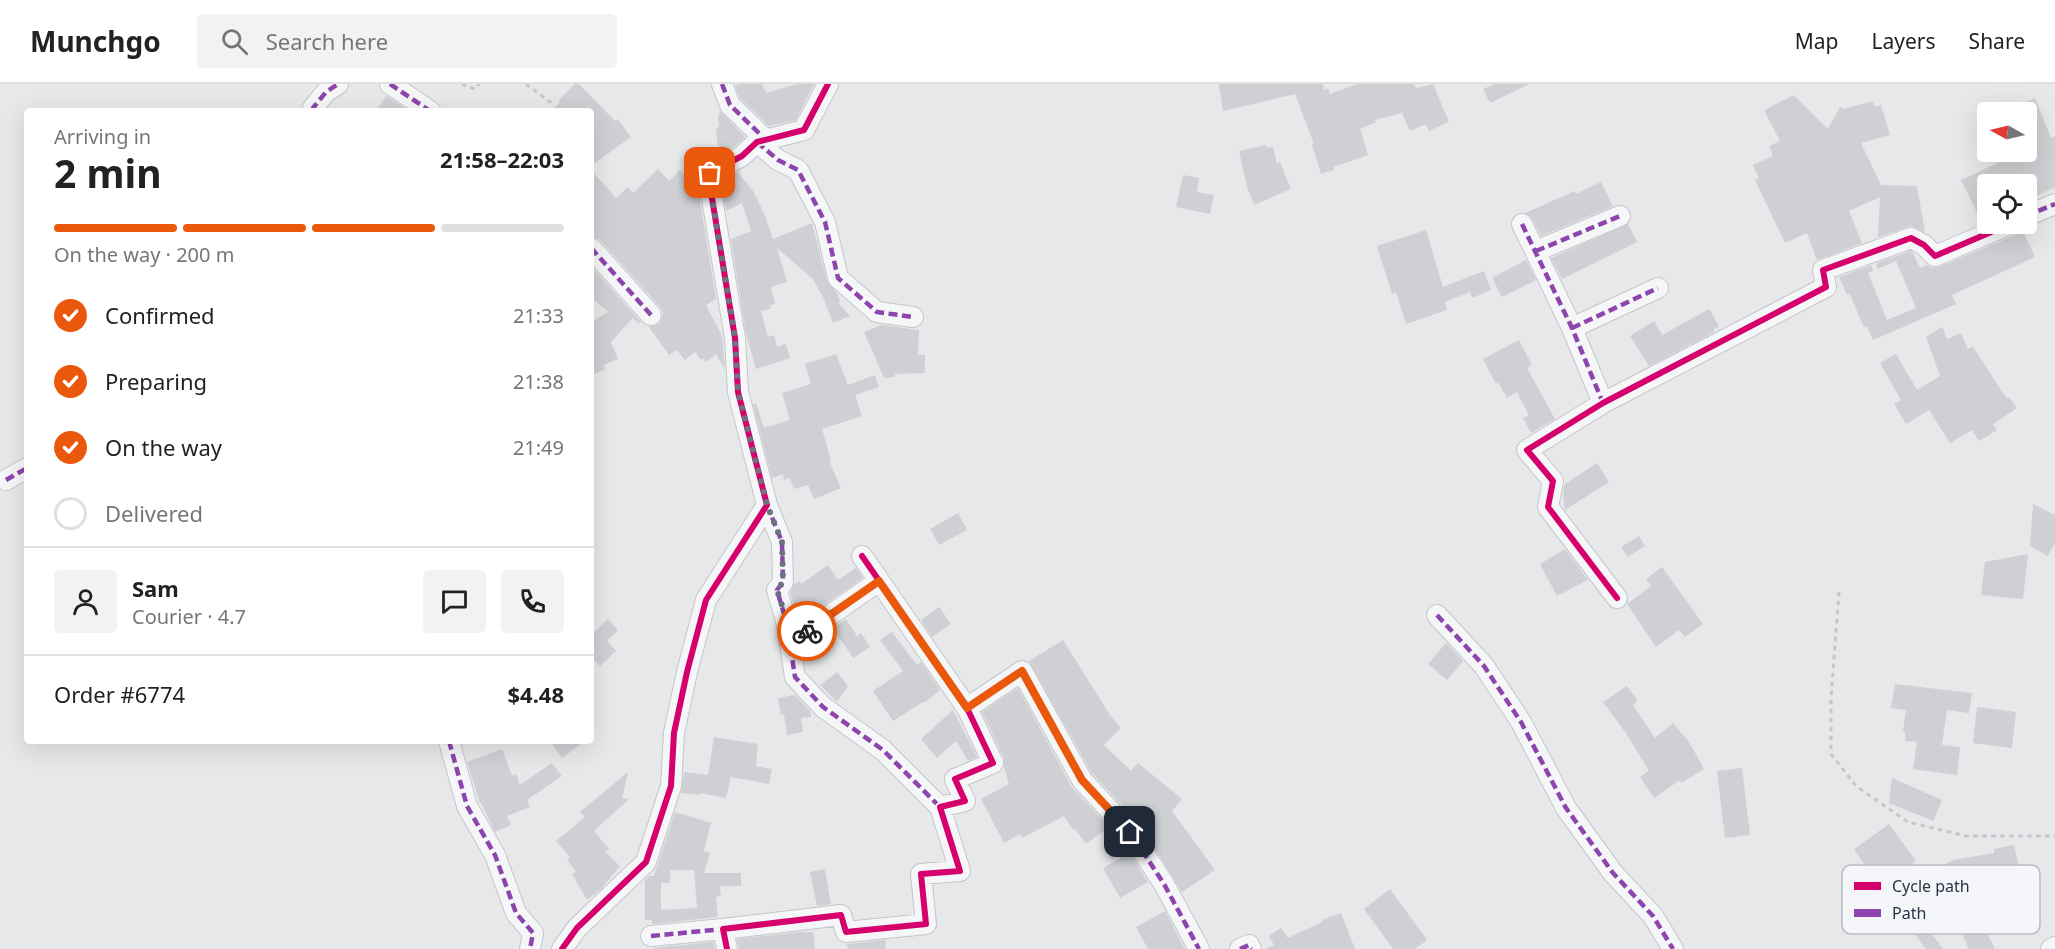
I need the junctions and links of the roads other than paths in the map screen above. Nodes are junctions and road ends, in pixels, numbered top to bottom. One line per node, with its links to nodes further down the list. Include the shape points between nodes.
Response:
1 (338, 84): 5 (street)
2 (390, 84): 6 (street)
3 (722, 84): 7 (street, via 730,105)
4 (828, 84): 7 (street, via 804,130)
5 (313, 108)
6 (426, 108)
7 (761, 141): 17 (street, via 778,160 798,170 825,222 838,278 877,312); 22 (street, via 710,173 710,186 735,338 738,392)
8 (2055, 204): 9 (street)
9 (2037, 211)
10 (1620, 216): 14 (street)
11 (1522, 224): 14 (street)
12 (1987, 234): 19 (street, via 1935,256 1911,238 1823,270 1826,287)
13 (594, 251): 16 (street)
14 (1536, 251): 18 (street)
15 (1658, 288): 18 (street)
16 (651, 315)
17 (913, 317)
18 (1572, 328): 19 (street)
19 (1603, 403): 25 (street, via 1527,450 1553,481 1548,507)
20 (24, 470): 21 (street)
21 (6, 480)
22 (767, 505): 27 (street, via 782,542 783,582 777,590); 34 (street, via 706,600 674,734 671,786 646,862 577,928)
23 (862, 556): 24 (street)
24 (879, 581): 27 (street); 28 (street)
25 (1617, 598)
26 (1437, 615): 39 (street, via 1484,666 1521,722 1566,808 1613,873 1653,916)
27 (790, 643): 30 (street, via 795,677 823,707 883,750)
28 (967, 708): 30 (street, via 993,763 955,779 965,801); 36 (street, via 1022,671 1082,780 1130,832)
29 (450, 744): 33 (street, via 467,806 495,855 516,913 533,933)
30 (940, 807): 31 (street, via 960,870 921,874 926,924 846,932 841,915)
31 (723, 929): 32 (street); 35 (street)
32 (651, 936)
33 (530, 949)
34 (562, 949)
35 (727, 949)
36 (1199, 949)
37 (1240, 949): 38 (street, via 1250,945)
38 (1251, 949)
39 (1673, 949)

